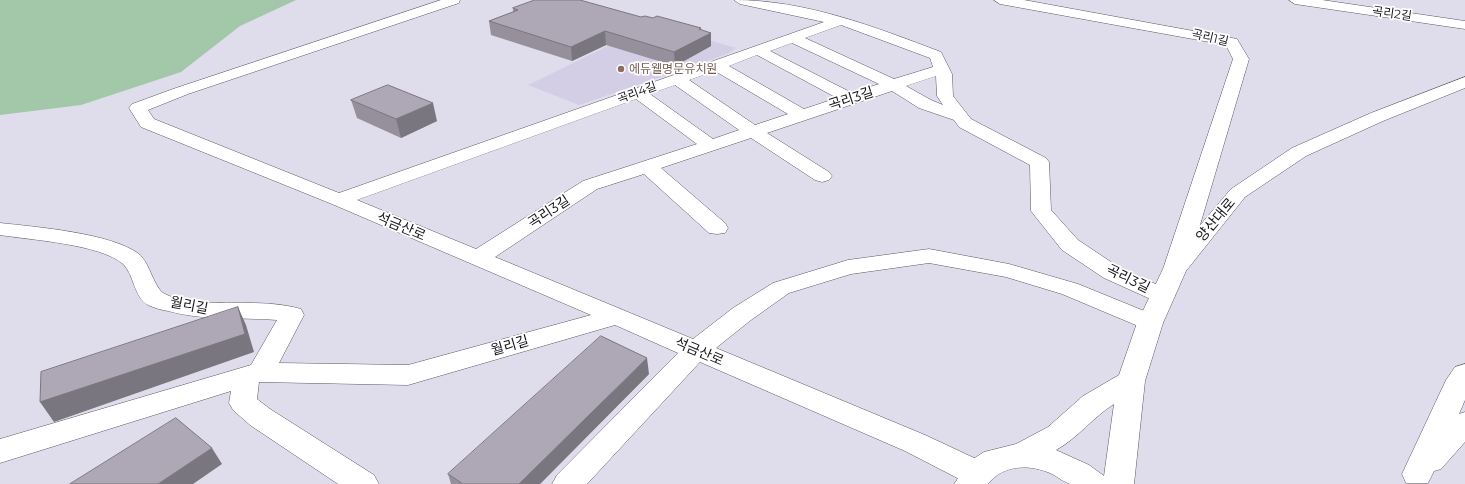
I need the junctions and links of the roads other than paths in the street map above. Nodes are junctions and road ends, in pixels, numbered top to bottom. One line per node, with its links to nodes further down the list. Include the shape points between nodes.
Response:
1 (454, 0): 23 (street, 석금산로, via 138,108 147,123)
2 (740, 0): 6 (street)
3 (1000, 0): 5 (street, 곡리1길)
4 (1295, 0): 7 (street, 곡리2길)
5 (1076, 6): 27 (street, 곡리1길, via 1232,42 1241,59)
6 (839, 22): 8 (street, 곡리4길); 11 (street, via 851,23 936,54)
7 (1465, 25)
8 (793, 38): 9 (street, 곡리4길); 14 (street)
9 (758, 50): 10 (street, 곡리4길); 16 (street)
10 (717, 65): 12 (street, 곡리4길); 17 (street)
11 (942, 69): 14 (street); 18 (street, via 945,96)
12 (677, 79): 15 (street, 곡리4길); 19 (street)
13 (1465, 82): 27 (street, 양산대로, via 1299,152 1238,193)
14 (893, 85): 16 (street, 곡리3길); 18 (street, 곡리3길, via 925,104)
15 (638, 93): 20 (street); 23 (street, 곡리4길)
16 (851, 99): 17 (street, 곡리3길)
17 (802, 115): 19 (street, 곡리3길)
18 (960, 116): 28 (street, 곡리3길, via 965,123 1039,162 1041,211 1070,245 1112,273)
19 (752, 132): 20 (street, 곡리3길); 22 (street)
20 (710, 145): 21 (street, 곡리3길)
21 (647, 166): 24 (street); 26 (street, 곡리3길, via 590,185)
22 (822, 176)
23 (339, 200): 26 (street, 석금산로)
24 (717, 228)
25 (0, 229): 32 (street, 월리길, via 80,241 114,249 132,260 155,299 178,307 220,312 277,311 292,315)
26 (476, 259): 29 (street, 석금산로)
27 (1176, 269): 28 (street, 양산대로)
28 (1163, 296): 30 (street, 양산대로)
29 (615, 317): 31 (street, 석금산로); 32 (street, 월리길, via 408,375)
30 (1150, 323): 31 (street, via 1062,287 1009,271 929,256 848,267 781,288); 34 (street, 양산대로)
31 (696, 350): 38 (street, 석금산로, via 915,444); 41 (street)
32 (253, 374): 36 (street, 월리길); 40 (street, via 243,403 260,417)
33 (1465, 374): 39 (street)
34 (1131, 381): 37 (street, via 1093,403 1058,435); 43 (street, 양산대로)
35 (1465, 423): 39 (street)
36 (0, 451)
37 (1021, 455): 38 (street, via 1003,457 987,463); 42 (street, via 1043,457 1065,465)
38 (973, 479)
39 (1412, 479)
40 (363, 484)
41 (568, 484)
42 (1092, 484)
43 (1118, 484)

